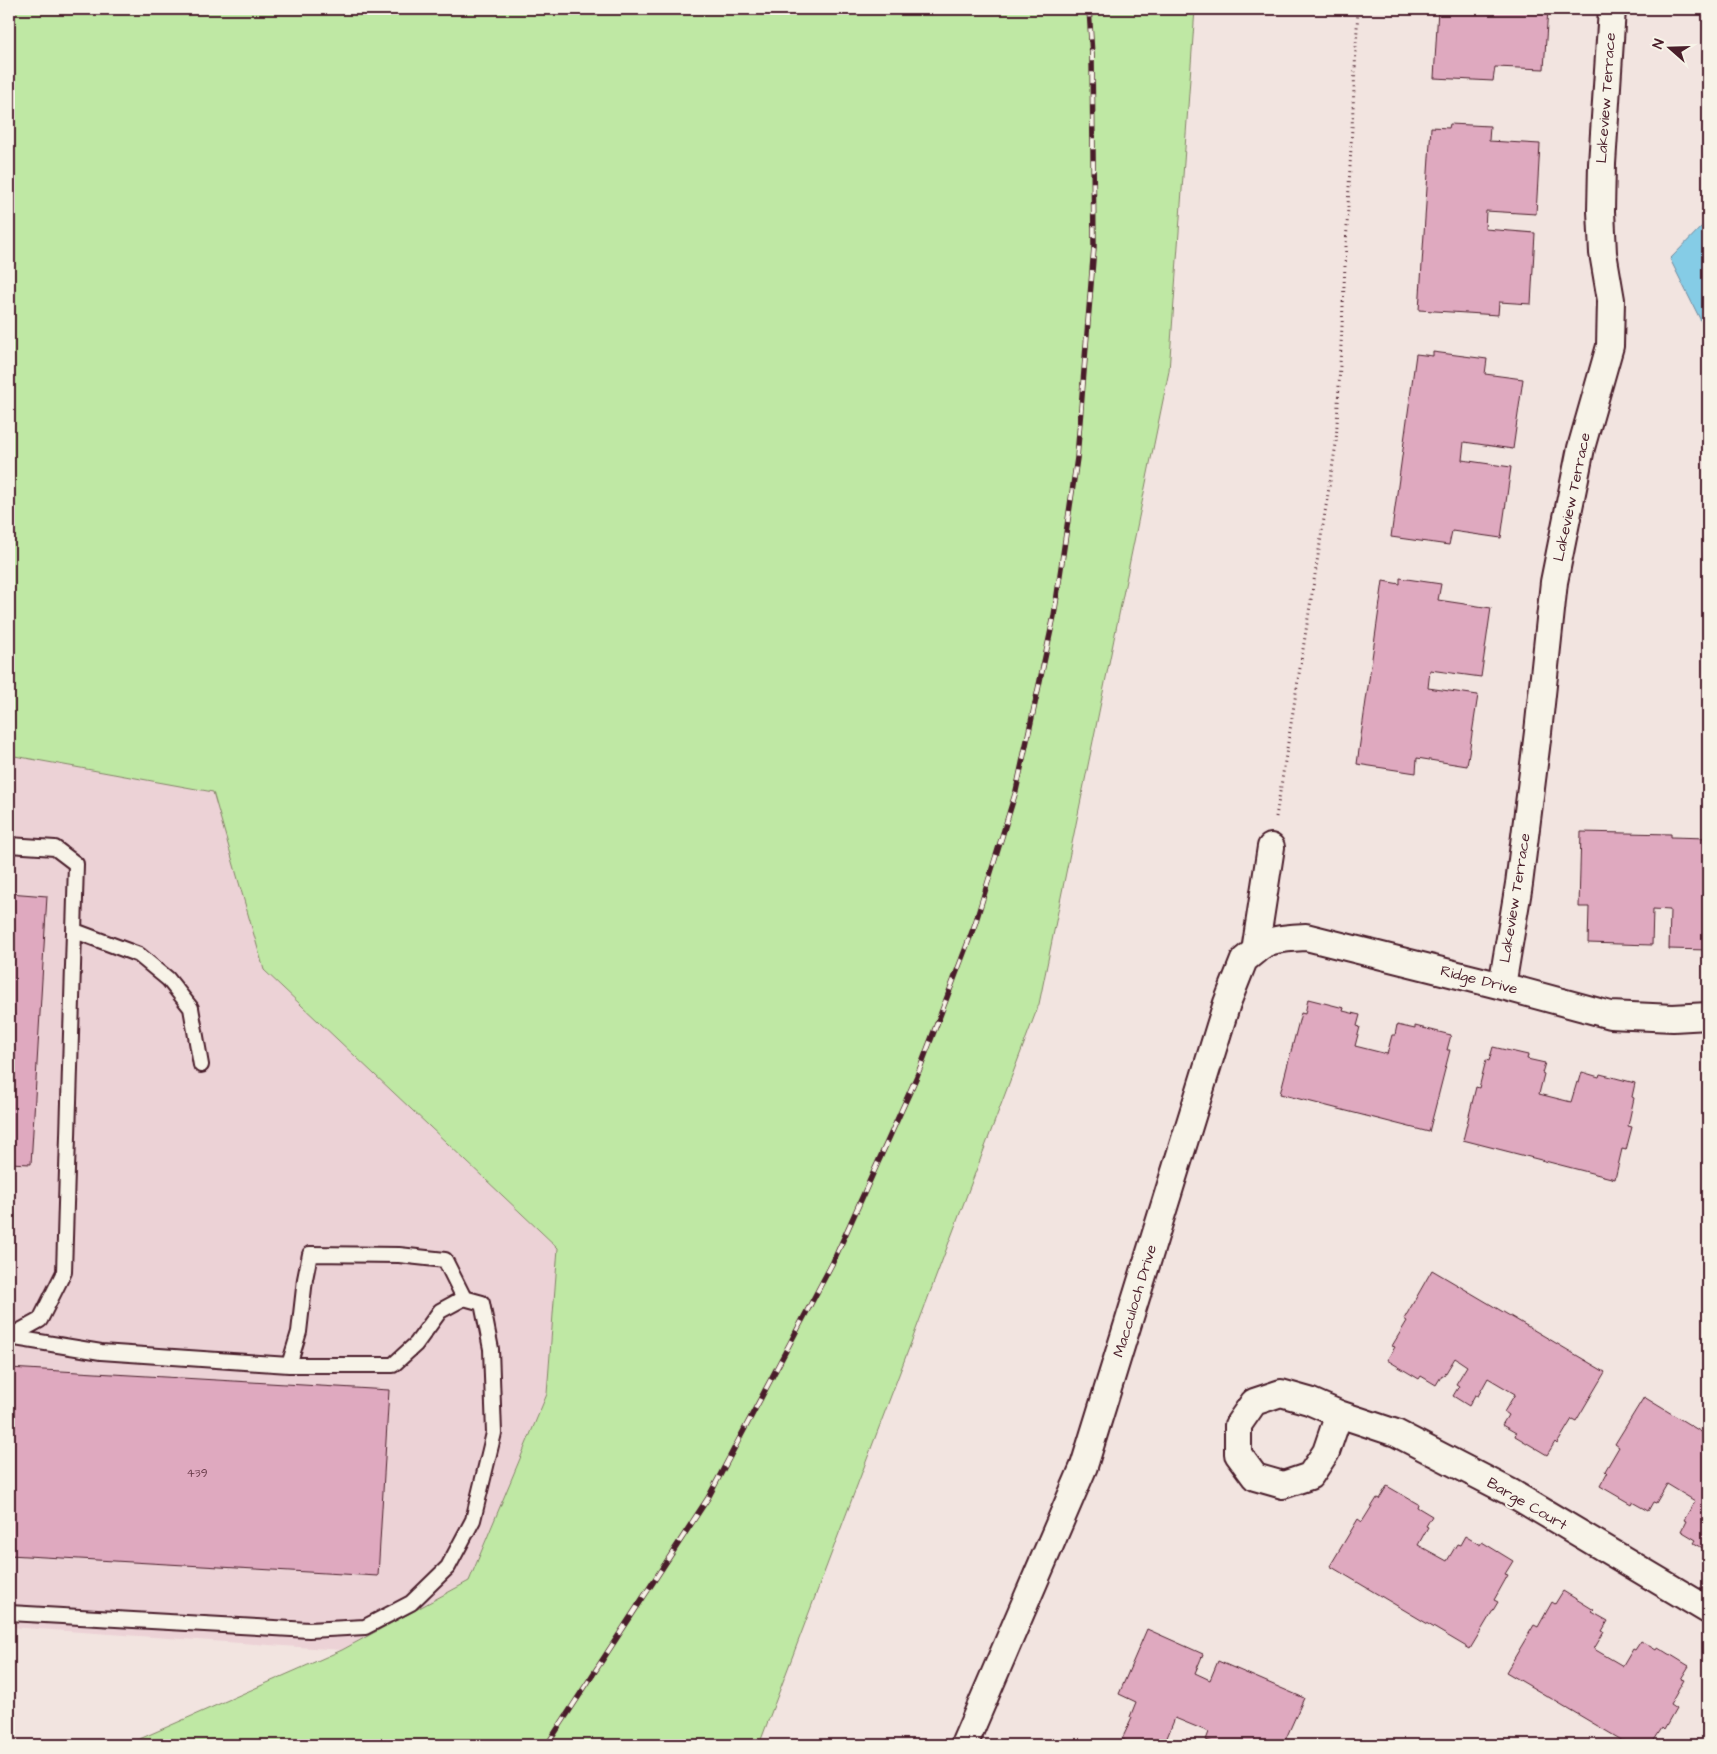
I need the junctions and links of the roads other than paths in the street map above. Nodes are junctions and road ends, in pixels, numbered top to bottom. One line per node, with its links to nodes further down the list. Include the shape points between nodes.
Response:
1 (1612, 9): 6 (street, Lakeview Terrace, via 1601,211 1603,252 1611,300 1610,346 1582,448 1554,582 1519,884)
2 (9, 845): 4 (lane, via 55,848 76,864)
3 (1271, 848): 5 (street, Macculoch Drive)
4 (75, 931): 8 (lane, via 139,955 168,978 191,1008); 10 (lane, via 64,1272 40,1320)
5 (1255, 950): 6 (street, Ridge Drive, via 1261,944 1283,938 1306,937); 15 (street, Macculoch Drive, via 1244,960 1226,1003 1084,1466)
6 (1502, 986): 7 (street, Ridge Drive, via 1610,1015)
7 (1708, 1016)
8 (201, 1065)
9 (464, 1298): 11 (lane, via 440,1311 416,1344 393,1365); 11 (lane, via 445,1260 399,1255 310,1254 299,1332); 14 (lane, via 482,1303 491,1350 494,1433 473,1520 448,1567 411,1603 365,1627 309,1630)
10 (9, 1337): 11 (lane, via 101,1352)
11 (289, 1365)
12 (1339, 1414): 13 (street, Barge Court, via 1396,1433 1510,1492)
13 (1708, 1610)
14 (9, 1613)
15 (964, 1745)

